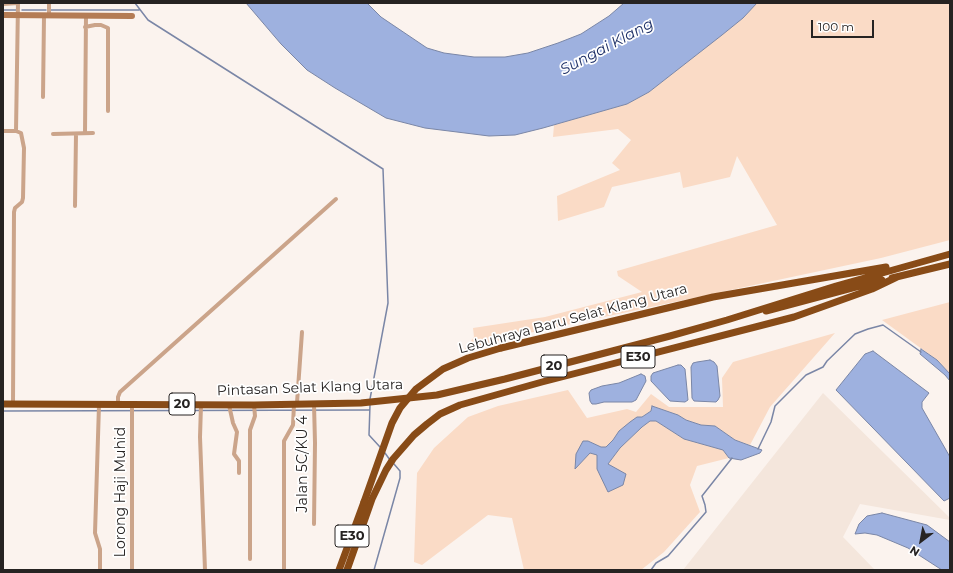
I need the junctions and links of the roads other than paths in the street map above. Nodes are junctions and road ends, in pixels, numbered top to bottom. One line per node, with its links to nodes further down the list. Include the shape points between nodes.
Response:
1 (49, 3): 6 (street)
2 (3, 4): 3 (street)
3 (18, 5): 5 (street)
4 (3, 15): 5 (street)
5 (17, 15): 6 (street); 13 (street)
6 (47, 16): 7 (street); 10 (street)
7 (86, 16): 8 (street); 9 (street)
8 (132, 16)
9 (85, 27): 11 (street, via 100,25 108,28); 14 (street)
10 (43, 97)
11 (108, 111)
12 (3, 131): 13 (street)
13 (16, 131): 28 (street, via 21,133 24,148 23,198 14,208)
14 (85, 133): 15 (street); 17 (street)
15 (93, 133)
16 (53, 134): 17 (street)
17 (76, 134): 19 (street)
18 (336, 199): 29 (street, via 120,392)
19 (75, 206)
20 (950, 254): 21 (highway, Lebuhraya Baru Selat Klang Utara / E30)
21 (938, 257): 24 (highway, Lebuhraya Baru Selat Klang Utara / E30); 43 (highway, Lebuhraya Baru Selat Klang Utara / E30, bridge, via 713,297 501,348 443,369 416,388 392,423)
22 (950, 264): 23 (highway, E30)
23 (897, 276): 24 (highway, E30); 44 (highway, E30, via 872,289 794,317 616,362 460,405 440,414 414,435 386,470 372,499)
24 (727, 320): 26 (highway, Pintasan Selat Klang Utara / 20, via 465,389 379,402)
25 (302, 332): 30 (street)
26 (314, 403): 30 (highway, Pintasan Selat Klang Utara / 20); 37 (street, Jalan 5C/KU 4)
27 (3, 404): 28 (highway, Pintasan Selat Klang Utara / 20)
28 (14, 404): 31 (highway, Pintasan Selat Klang Utara / 20)
29 (118, 405): 31 (highway, Pintasan Selat Klang Utara / 20); 32 (highway, Pintasan Selat Klang Utara / 20)
30 (295, 405): 34 (highway, Pintasan Selat Klang Utara / 20); 42 (street, via 293,425 284,441)
31 (99, 406): 39 (street, via 95,533 100,549)
32 (132, 406): 33 (highway, Pintasan Selat Klang Utara / 20); 40 (street, Lorong Haji Muhid)
33 (201, 406): 35 (highway, Pintasan Selat Klang Utara / 20); 41 (street)
34 (254, 406): 35 (highway, Pintasan Selat Klang Utara / 20); 38 (street, via 255,414 250,430)
35 (229, 407): 36 (street, via 237,432 234,454 239,461)
36 (239, 473)
37 (314, 524)
38 (250, 559)
39 (100, 570)
40 (132, 570)
41 (204, 570)
42 (284, 570)
43 (340, 570)
44 (347, 570)

